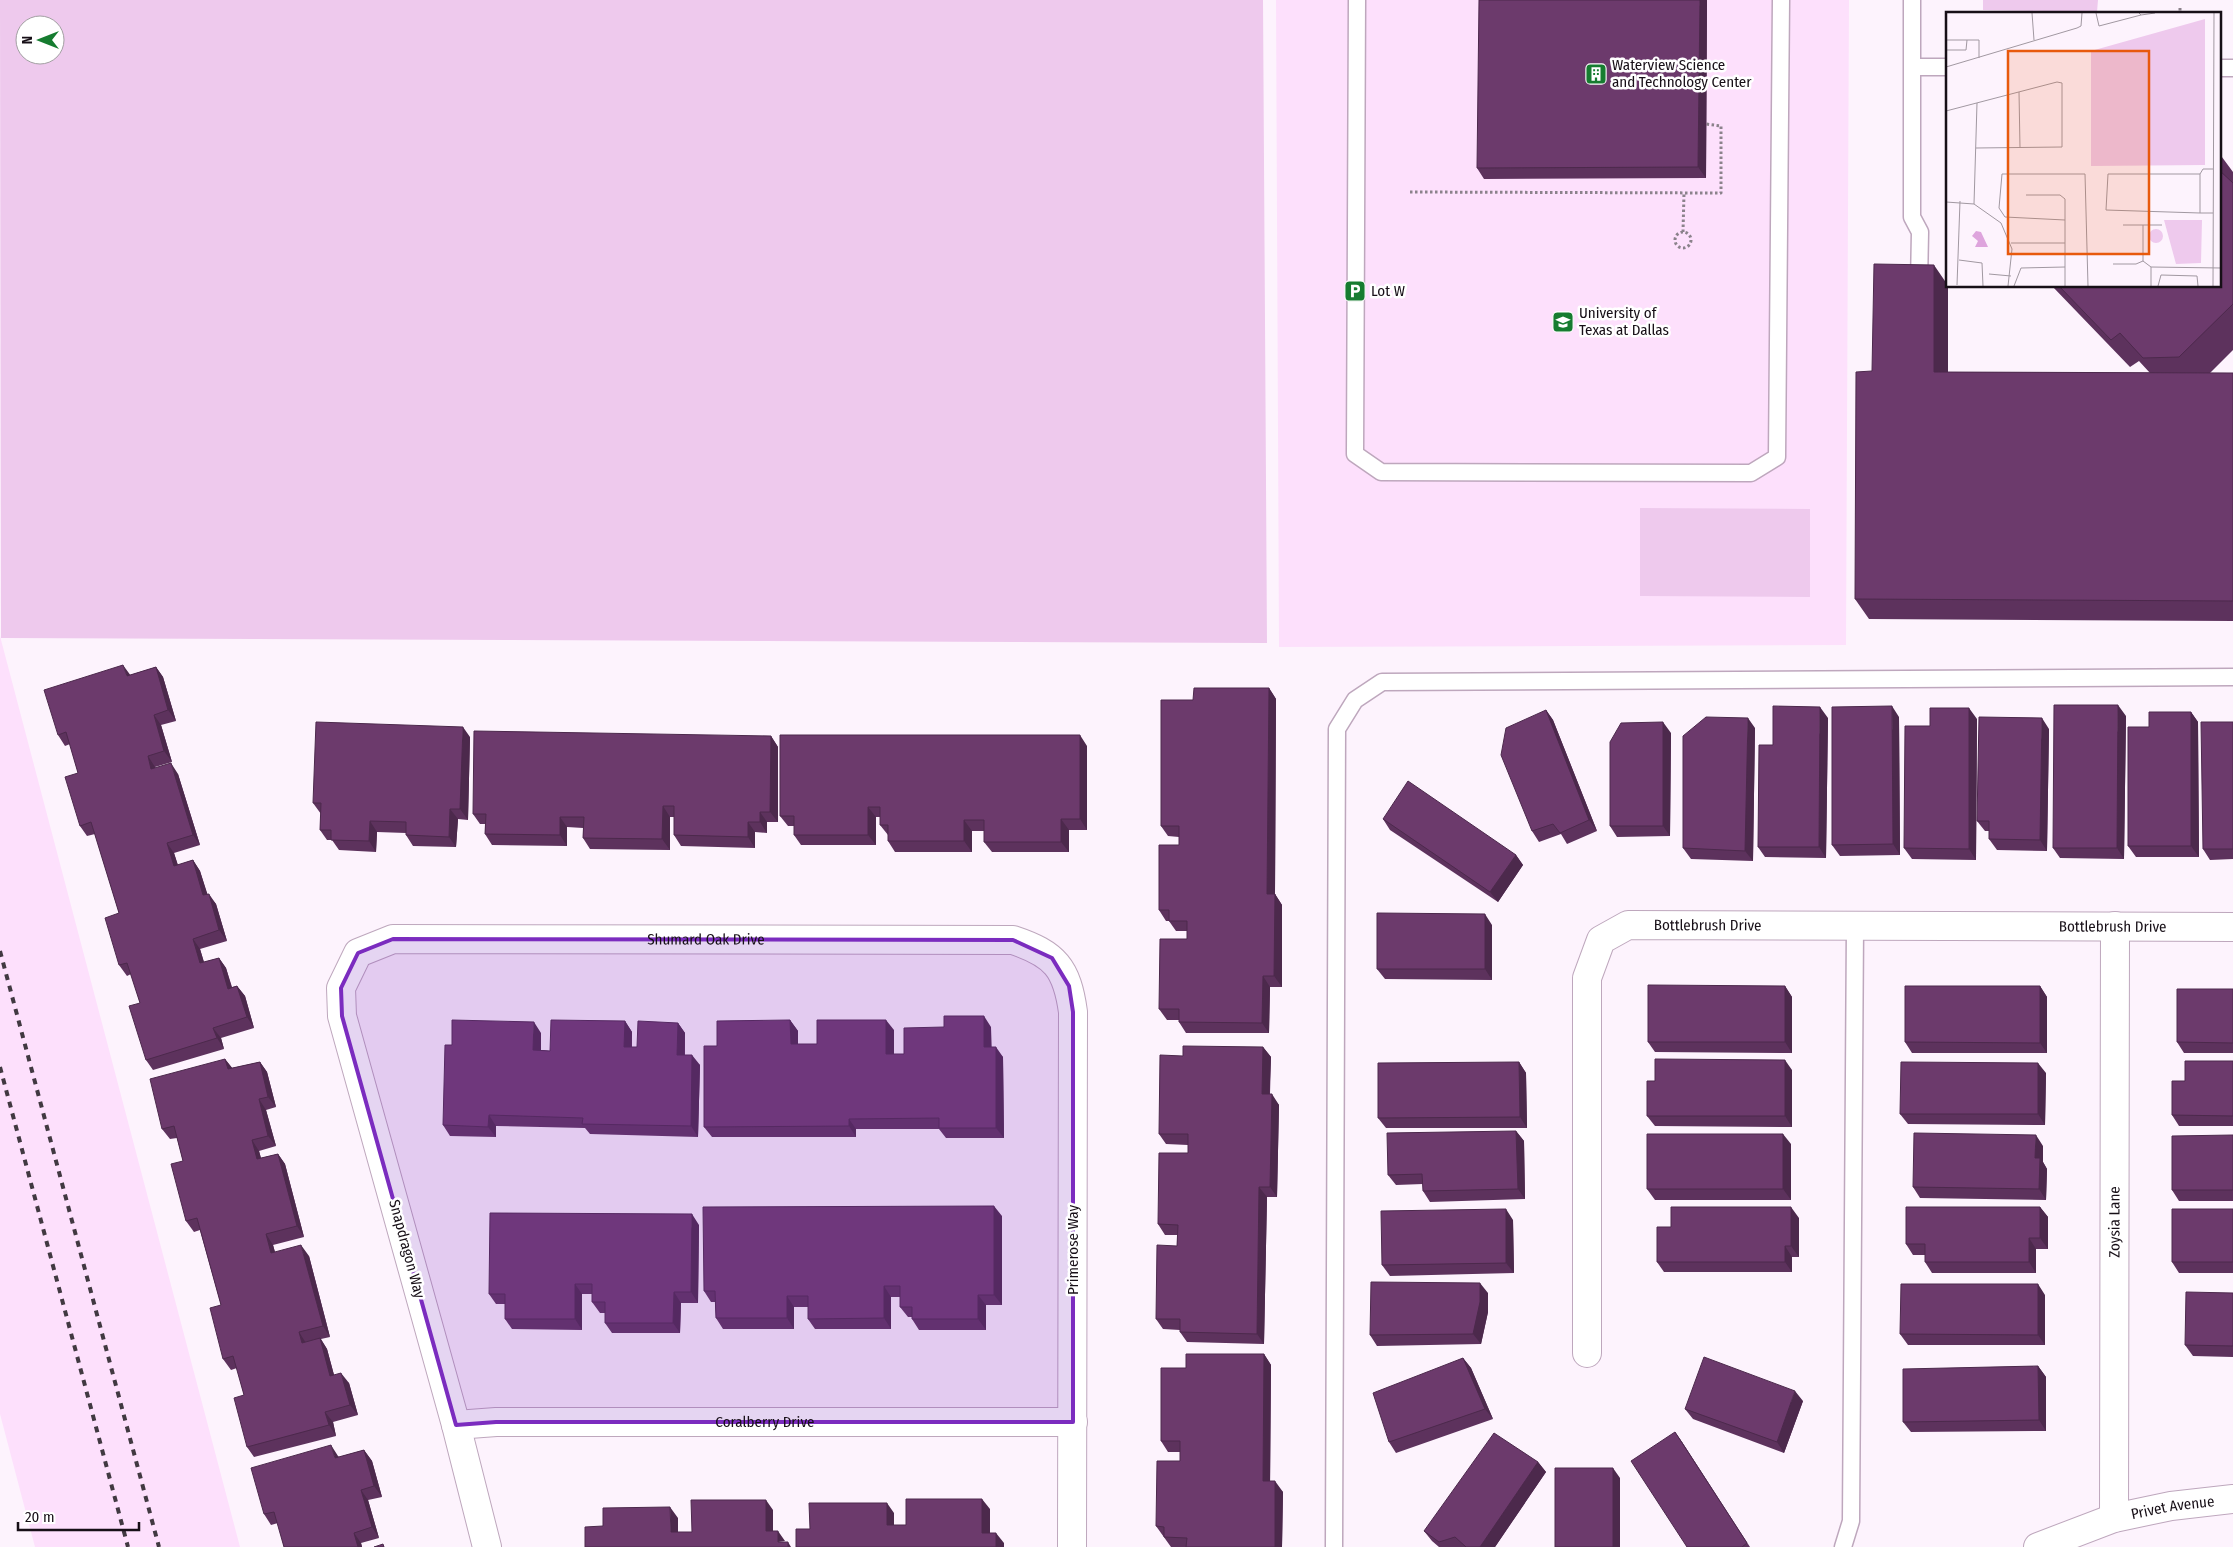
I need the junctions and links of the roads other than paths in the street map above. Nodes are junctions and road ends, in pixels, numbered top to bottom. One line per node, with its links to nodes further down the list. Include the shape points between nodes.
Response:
1 (1357, 0): 2 (lane, via 1355,454 1381,472 1750,473 1777,457)
2 (1781, 0)
3 (1912, 0): 4 (lane)
4 (1912, 67): 5 (lane); 8 (lane, via 1912,217 1920,232)
5 (1946, 67)
6 (2220, 68): 7 (lane)
7 (2233, 68)
8 (1919, 284)
9 (2233, 677): 22 (lane, via 1382,682 1355,700 1336,730)
10 (1854, 926): 11 (street, Bottlebrush Drive); 15 (street, Bottlebrush Drive, via 1628,924 1601,940 1588,978); 23 (lane, via 1851,1521)
11 (2115, 926): 12 (street, Bottlebrush Drive); 19 (street, Zoysia Lane)
12 (2233, 927)
13 (358, 953): 14 (street, Shumard Oak Drive, via 393,939 1013,940); 17 (street, Snapdragon Way, via 342,988 342,1016)
14 (1052, 958): 16 (street, Primerose Way, via 1070,986 1073,1012)
15 (1588, 1352)
16 (1073, 1422): 17 (street, Coralberry Drive, via 496,1422); 21 (street, Primerose Way)
17 (456, 1426): 20 (street, Snapdragon Way)
18 (2233, 1499): 19 (street, Privet Avenue, via 2171,1506)
19 (2114, 1518): 24 (street, Privet Avenue)
20 (487, 1547)
21 (1072, 1547)
22 (1334, 1547)
23 (1843, 1547)
24 (2038, 1547)

